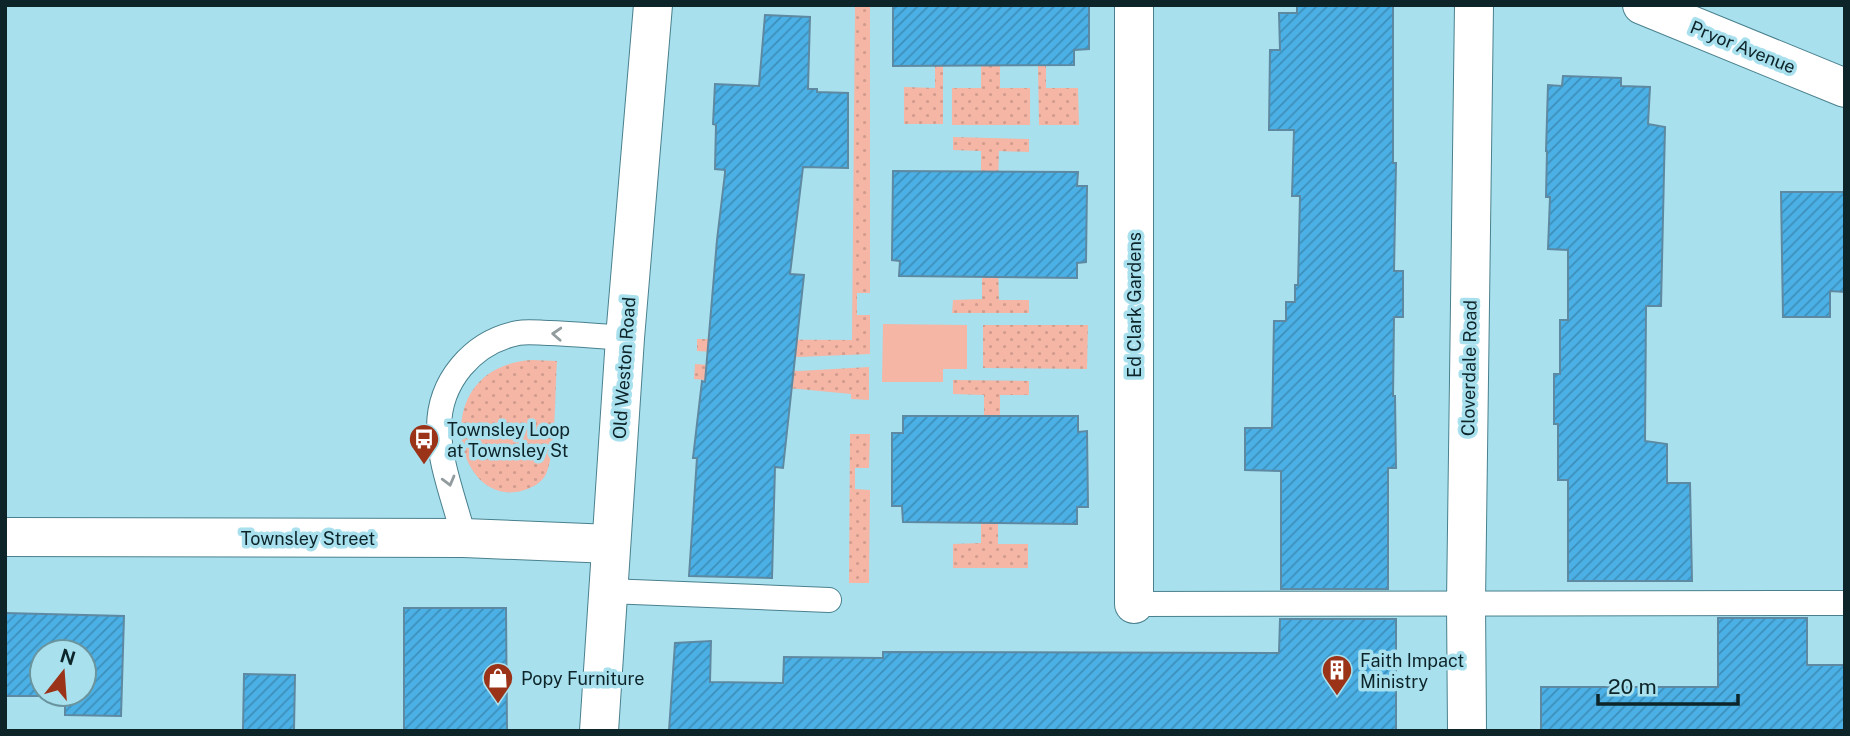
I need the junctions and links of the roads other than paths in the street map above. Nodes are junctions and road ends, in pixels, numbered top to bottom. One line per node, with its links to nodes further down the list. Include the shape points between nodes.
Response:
1 (653, 5): 6 (street, Old Weston Road)
2 (1135, 5): 14 (street, Ed Clark Gardens)
3 (1474, 5): 12 (street, Cloverdale Road)
4 (1642, 5): 5 (street, Pryor Avenue)
5 (1845, 88)
6 (625, 338): 8 (lane, one-way to 8, via 520,332 498,338 467,359 447,389 439,429); 9 (street, Old Weston Road)
7 (5, 537): 8 (street, Townsley Street)
8 (464, 538): 9 (street, Townsley Street)
9 (611, 544): 10 (street, Old Weston Road)
10 (608, 591): 11 (lane); 15 (street, Old Weston Road)
11 (829, 600)
12 (1466, 603): 13 (lane); 14 (lane); 16 (street, Cloverdale Road)
13 (1845, 603)
14 (1134, 604)
15 (599, 731)
16 (1467, 731)

